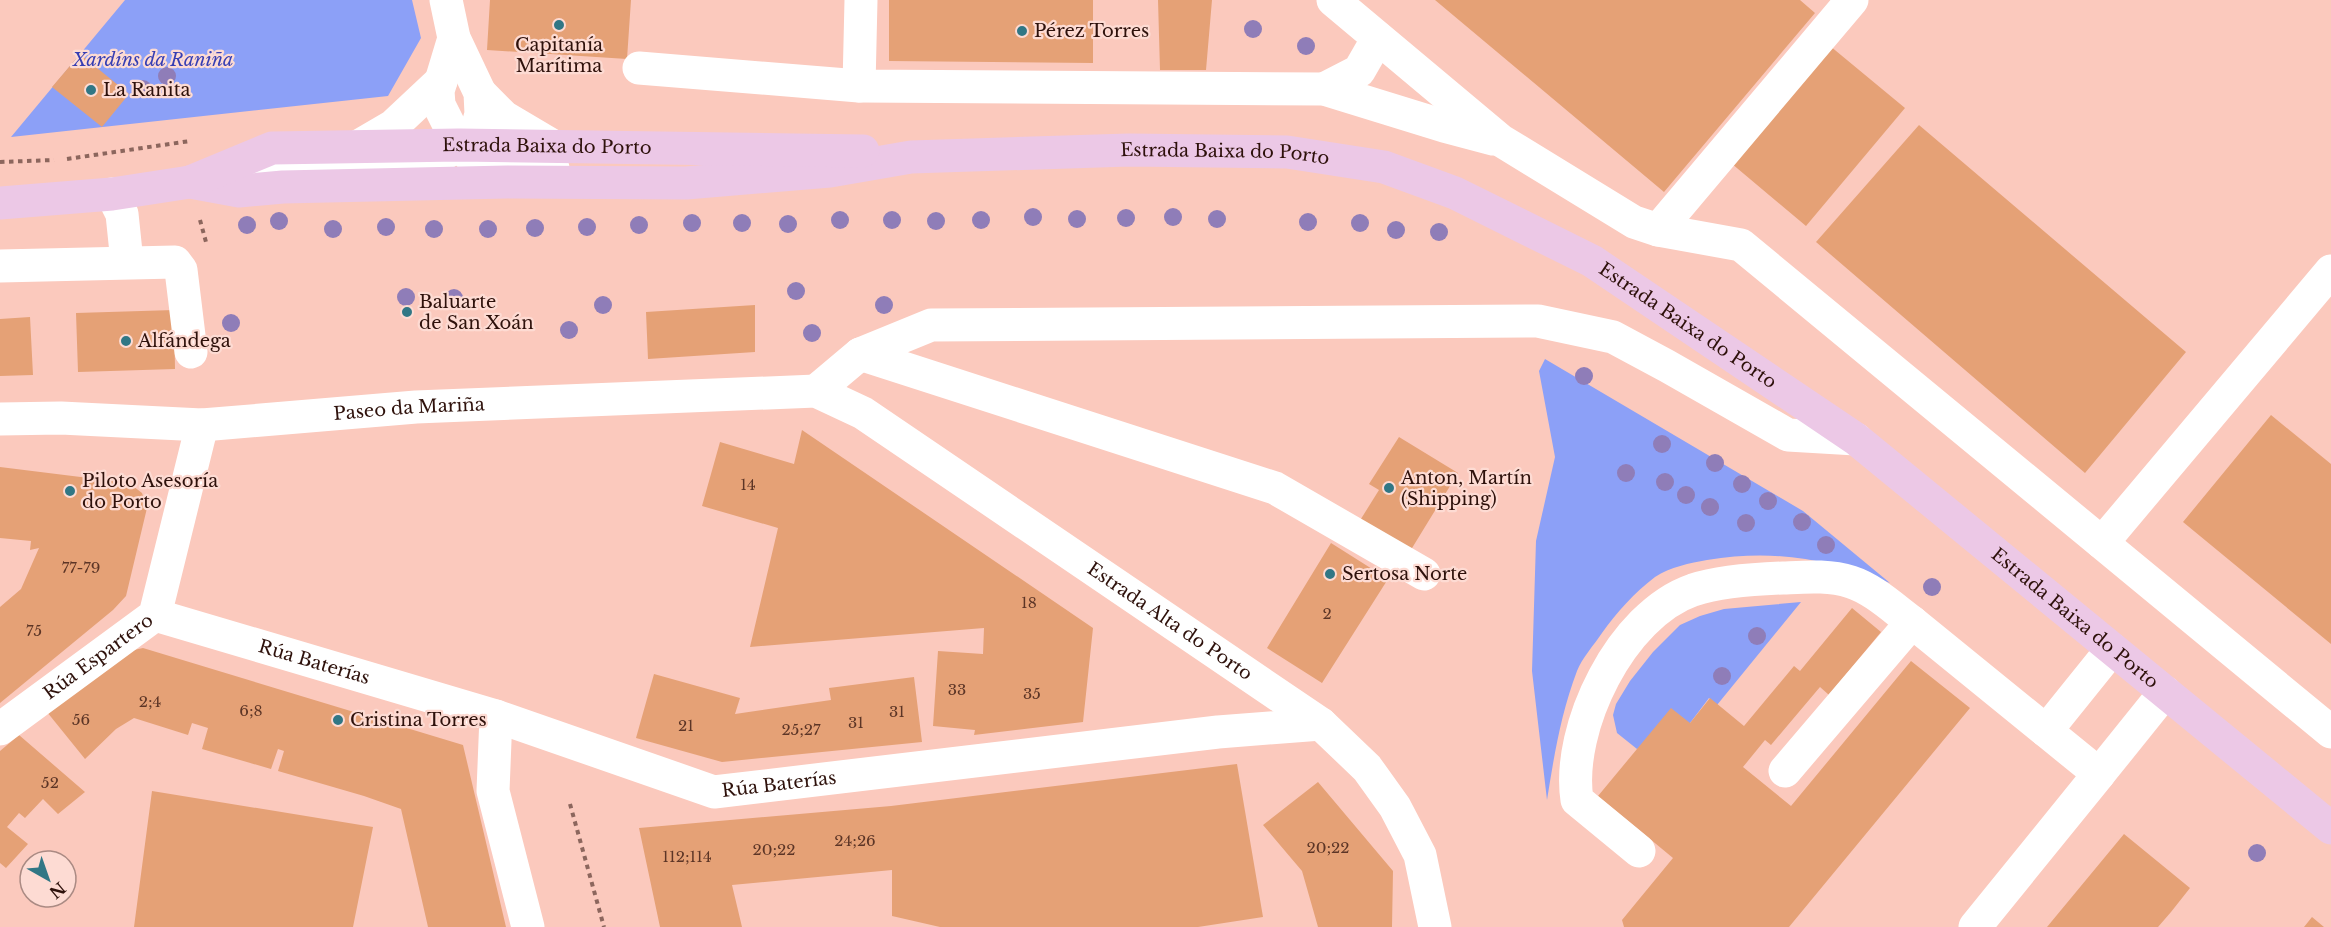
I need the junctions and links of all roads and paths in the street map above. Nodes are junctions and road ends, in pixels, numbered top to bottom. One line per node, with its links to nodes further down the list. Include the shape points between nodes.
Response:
1 (446, 0): 5 (street)
2 (861, 0): 9 (street)
3 (1333, 0): 6 (street)
4 (1852, 0): 24 (street)
5 (454, 38): 8 (street); 11 (street)
6 (1378, 38): 10 (street, via 1359,71); 13 (street)
7 (639, 68): 9 (street)
8 (441, 81): 14 (street, via 438,105); 16 (street, via 393,126)
9 (859, 86): 10 (street)
10 (1324, 89): 13 (street)
11 (480, 93): 14 (street, via 477,128); 15 (street, via 504,117)
12 (199, 140): 18 (path, via 64,159)
13 (1500, 140): 24 (street, via 1634,222)
14 (459, 145): 15 (main road, Estrada Baixa do Porto); 16 (main road, Estrada Baixa do Porto); 20 (street, via 469,155 487,162 627,171); 21 (street, via 423,163 286,172)
15 (553, 146): 17 (main road, Estrada Baixa do Porto, via 806,149)
16 (357, 147): 19 (main road, Estrada Baixa do Porto, via 272,148)
17 (911, 157): 20 (main road, Estrada Baixa do Porto, via 764,178); 33 (main road, Estrada Baixa do Porto, via 1129,150 1287,152 1384,167 1455,193 1592,261)
18 (0, 162)
19 (190, 182): 21 (main road, Estrada Baixa do Porto); 22 (main road, Estrada Baixa do Porto)
20 (666, 183): 21 (main road, Estrada Baixa do Porto, via 421,184)
21 (239, 191)
22 (112, 194): 23 (main road, Estrada Baixa do Porto); 25 (street, via 123,214)
23 (0, 203)
24 (1658, 230): 34 (street, via 1741,244)
25 (127, 262): 26 (street); 28 (street, via 175,262 181,270)
26 (0, 266)
27 (2331, 272): 34 (street)
28 (191, 352)
29 (860, 354): 30 (street); 33 (street, via 931,325 1538,321 1613,337 1788,435); 35 (street, via 1275,488)
30 (816, 391): 32 (street, Paseo da Mariña, via 416,407); 41 (street, Estrada Alta do Porto, via 863,413)
31 (0, 419): 32 (street, Paseo da Mariña)
32 (202, 425): 36 (street, Rúa Espartero)
33 (1856, 439): 38 (main road, Estrada Baixa do Porto)
34 (2102, 543): 44 (street)
35 (1424, 574)
36 (155, 615): 40 (street, Rúa Baterías); 42 (street, Rúa Espartero)
37 (1911, 622): 43 (street); 45 (street); 49 (street, via 1873,593 1836,578 1765,578 1726,583 1693,590 1666,604 1614,659 1588,714 1577,751 1577,800)
38 (2112, 649): 39 (main road, Estrada Baixa do Porto); 43 (street)
39 (2164, 692): 46 (street); 48 (main road, Estrada Baixa do Porto)
40 (496, 716): 41 (street, Rúa Baterías, via 714,792 1218,732); 50 (street, via 493,791)
41 (1321, 724): 52 (street, Estrada Alta do Porto, via 1367,768 1395,807 1420,855)
42 (0, 729)
43 (2046, 732): 46 (street)
44 (2331, 732)
45 (1785, 771)
46 (2099, 774): 53 (street)
47 (570, 804): 51 (path)
48 (2331, 828)
49 (1639, 851)
50 (528, 927)
51 (604, 927)
52 (1435, 927)
53 (1975, 927)

